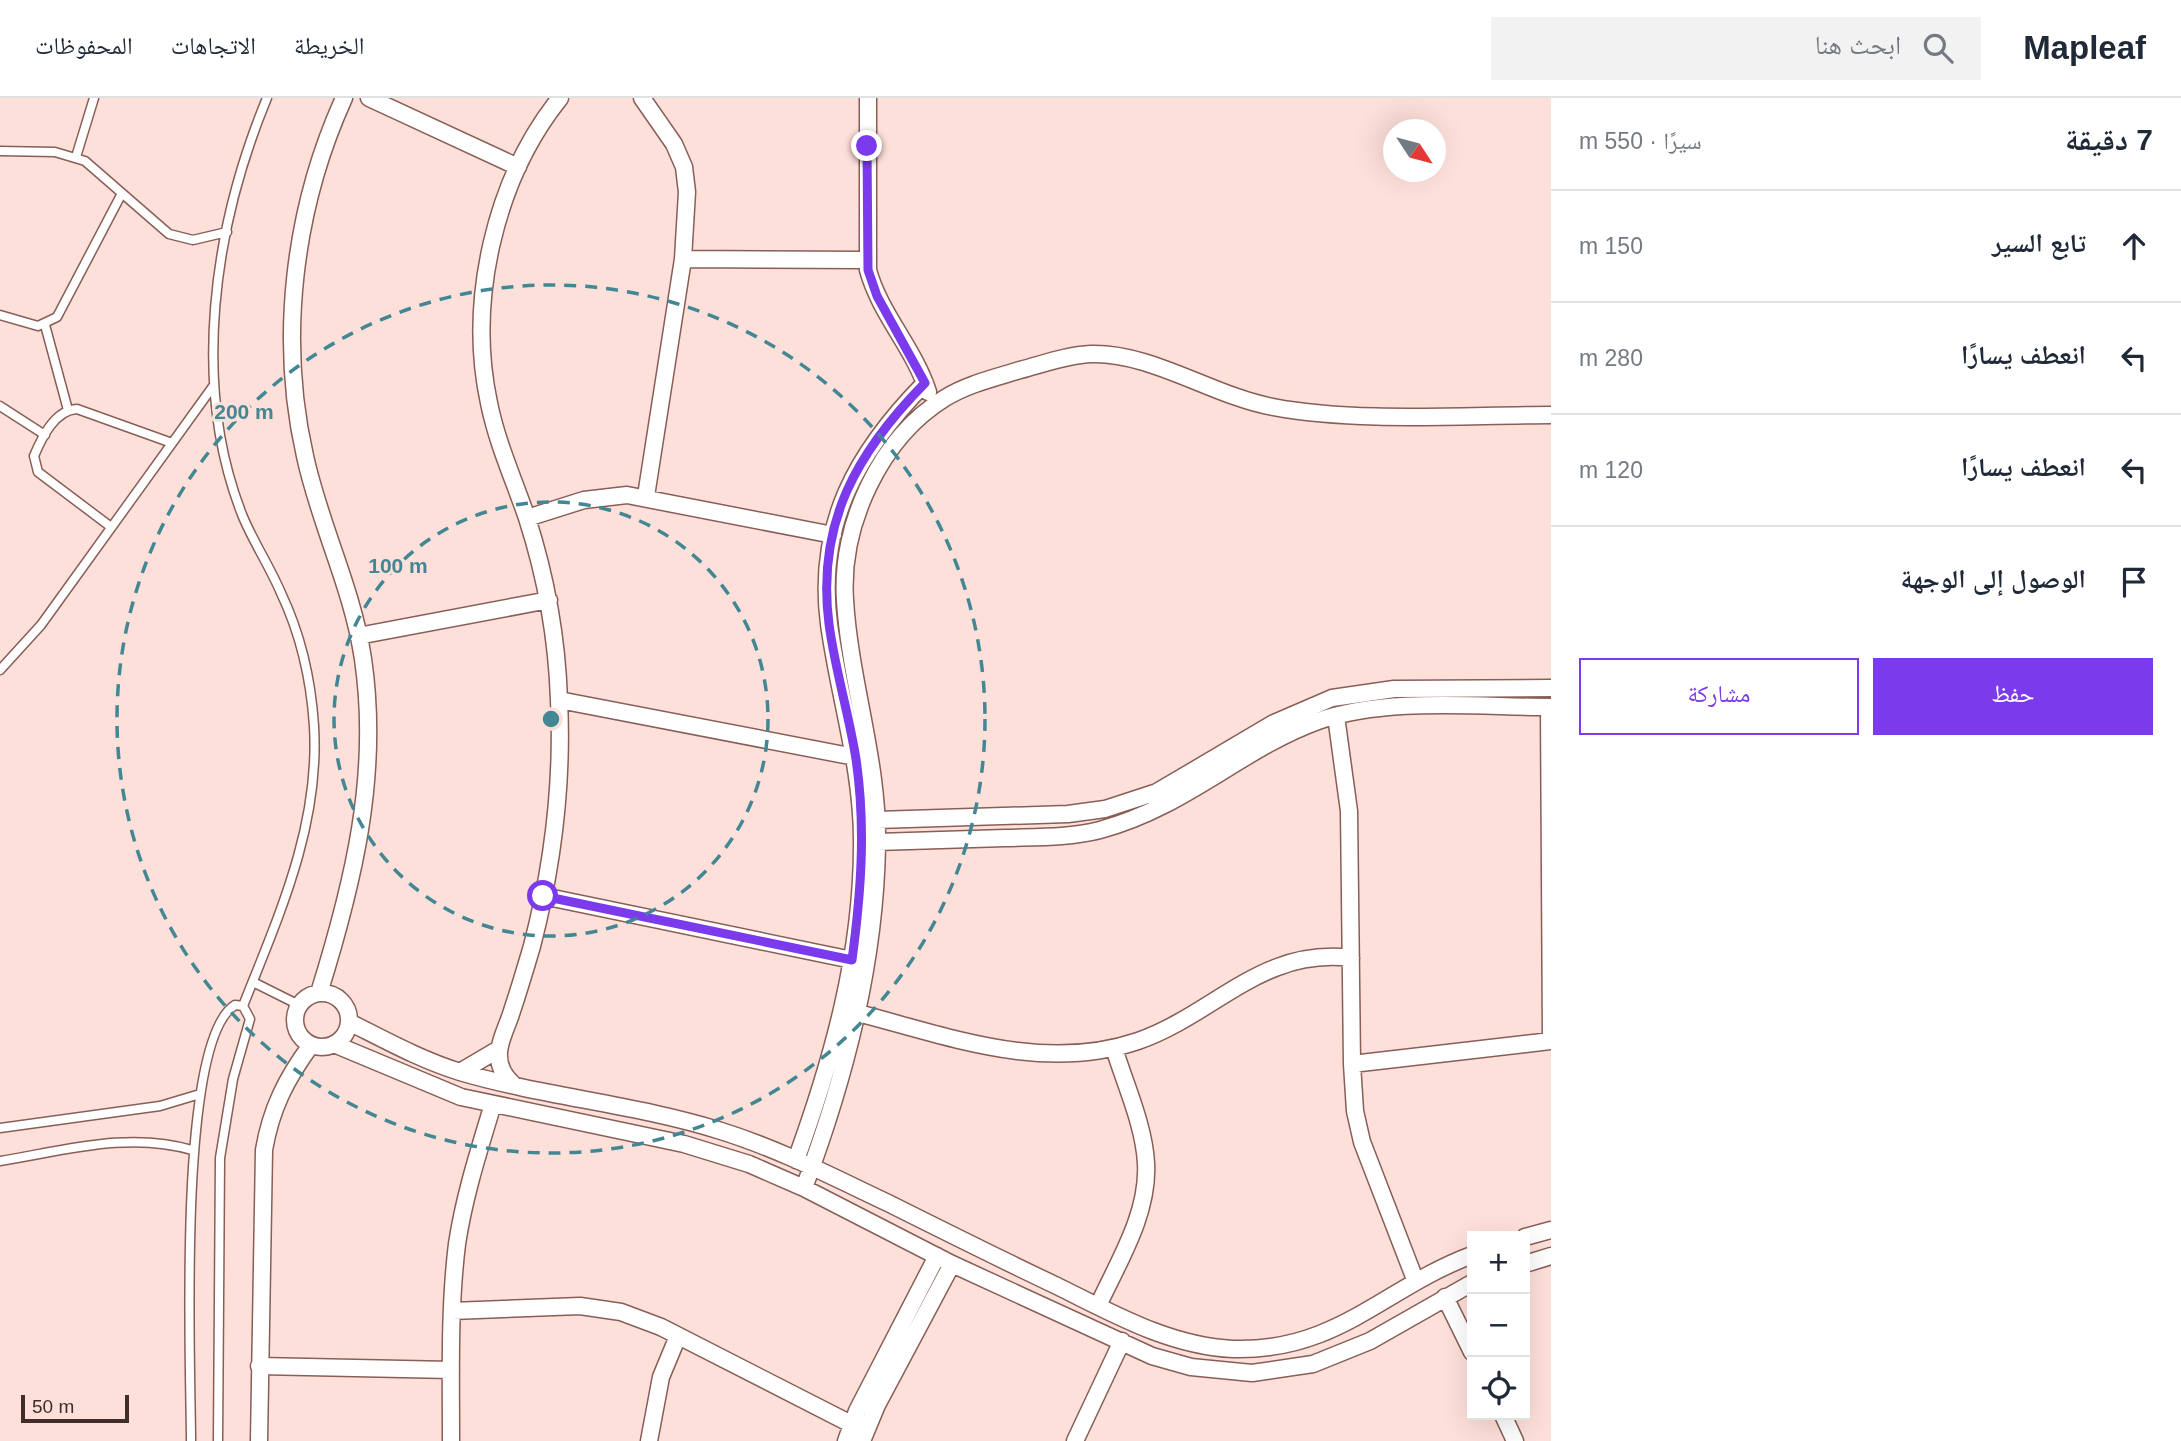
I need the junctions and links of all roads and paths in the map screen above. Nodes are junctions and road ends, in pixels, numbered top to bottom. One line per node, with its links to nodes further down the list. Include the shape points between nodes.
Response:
1 (94, 98): 9 (lane)
2 (267, 98): 12 (lane, via 244,162)
3 (344, 98): 30 (street, via 302,233 292,342 305,456 342,569)
4 (369, 98): 10 (street)
5 (560, 98): 10 (street)
6 (642, 98): 13 (street, via 684,167)
7 (868, 98): 14 (street)
8 (0, 151): 9 (lane)
9 (76, 157): 11 (lane)
10 (517, 167): 26 (street, via 489,261 481,332 489,403)
11 (121, 195): 12 (lane, via 158,227 180,238 205,239); 16 (lane, via 61,310)
12 (227, 232): 18 (lane, via 215,330)
13 (683, 259): 14 (street); 25 (street)
14 (866, 260): 17 (street, via 871,283)
15 (0, 315): 16 (lane, via 31,326)
16 (44, 325): 21 (lane)
17 (925, 383): 20 (street); 28 (street, via 867,450 843,498)
18 (214, 385): 24 (lane); 42 (lane, via 230,479 254,542 292,616 307,670 314,726 313,783 304,838)
19 (0, 406): 23 (lane)
20 (931, 408): 22 (street, via 982,382 1064,358 1095,354 1126,358 1225,396 1292,411); 37 (street, via 895,445 870,483 853,527 845,573 847,620 872,760)
21 (68, 410): 23 (lane); 24 (lane, via 77,409)
22 (1551, 415)
23 (45, 435): 27 (lane, via 34,456 38,472)
24 (172, 443): 27 (lane)
25 (646, 496): 26 (street, via 598,497); 28 (street)
26 (527, 518): 29 (street)
27 (111, 527): 31 (lane, via 41,625)
28 (833, 534): 36 (street, via 828,560 829,624)
29 (549, 600): 30 (street); 33 (street)
30 (358, 636): 43 (street, via 368,722 364,811 348,900)
31 (2, 665)
32 (1551, 688): 37 (street, via 1394,689 1332,698 1274,723 1157,792 1105,809)
33 (559, 699): 36 (street); 39 (street, via 558,801)
34 (1550, 706): 35 (street, via 1392,707); 48 (street)
35 (1336, 716): 38 (street, via 1285,736 1178,800 1116,825 1051,837); 40 (street, via 1349,811)
36 (855, 757): 41 (street, via 863,846)
37 (877, 820): 38 (street)
38 (877, 842): 46 (street, via 871,939)
39 (543, 896): 41 (street); 52 (street)
40 (1351, 958): 51 (street, via 1321,956 1279,965 1160,1032); 53 (street)
41 (852, 960): 60 (street, via 832,1054)
42 (253, 982): 44 (lane); 45 (lane)
43 (319, 993): 44 (street); 47 (street, via 341,1000)
44 (299, 1005): 50 (street, via 296,1028)
45 (243, 1006): 56 (lane, via 228,1010); 83 (lane, via 250,1018 233,1079 220,1158)
46 (858, 1013): 51 (street, via 1020,1053 1067,1055); 62 (street)
47 (349, 1022): 49 (street, via 345,1035); 54 (street)
48 (1551, 1040): 53 (street)
49 (334, 1044): 50 (street); 57 (street, via 429,1086)
50 (311, 1045): 78 (street, via 281,1089 267,1135)
51 (1114, 1048): 73 (street, via 1144,1145 1146,1180 1140,1214)
52 (499, 1049): 54 (street); 55 (street, via 500,1066)
53 (1352, 1064): 70 (street, via 1362,1142)
54 (460, 1072): 55 (street)
55 (513, 1084): 60 (street, via 687,1121)
56 (200, 1094): 58 (lane, via 160,1106); 59 (lane)
57 (493, 1104): 63 (street, via 684,1144 749,1164); 74 (street, via 465,1206)
58 (0, 1128)
59 (192, 1150): 61 (lane, via 126,1141); 82 (lane)
60 (796, 1160): 62 (street)
61 (0, 1161)
62 (812, 1166): 63 (street); 73 (street)
63 (804, 1188): 68 (street)
64 (1551, 1230): 65 (street)
65 (1530, 1236)
66 (1551, 1256): 69 (street)
67 (1467, 1257): 70 (street)
68 (944, 1260): 76 (street); 81 (street); 88 (street)
69 (1530, 1262)
70 (1416, 1282): 73 (street, via 1339,1328 1267,1348 1193,1344)
71 (1467, 1286): 72 (street)
72 (1446, 1297): 76 (street, via 1352,1350 1273,1372 1191,1367); 77 (street)
73 (1098, 1306)
74 (452, 1311): 75 (street, via 601,1308 642,1318); 79 (street)
75 (678, 1336): 81 (street); 86 (street, via 661,1377)
76 (1122, 1341): 89 (street)
77 (1467, 1341)
78 (259, 1366): 79 (street); 84 (street)
79 (451, 1370): 85 (street)
80 (1505, 1420): 90 (street)
81 (851, 1424): 87 (street)
82 (191, 1441)
83 (218, 1441)
84 (259, 1441)
85 (451, 1441)
86 (649, 1441)
87 (846, 1441)
88 (862, 1441)
89 (1075, 1441)
90 (1515, 1441)

